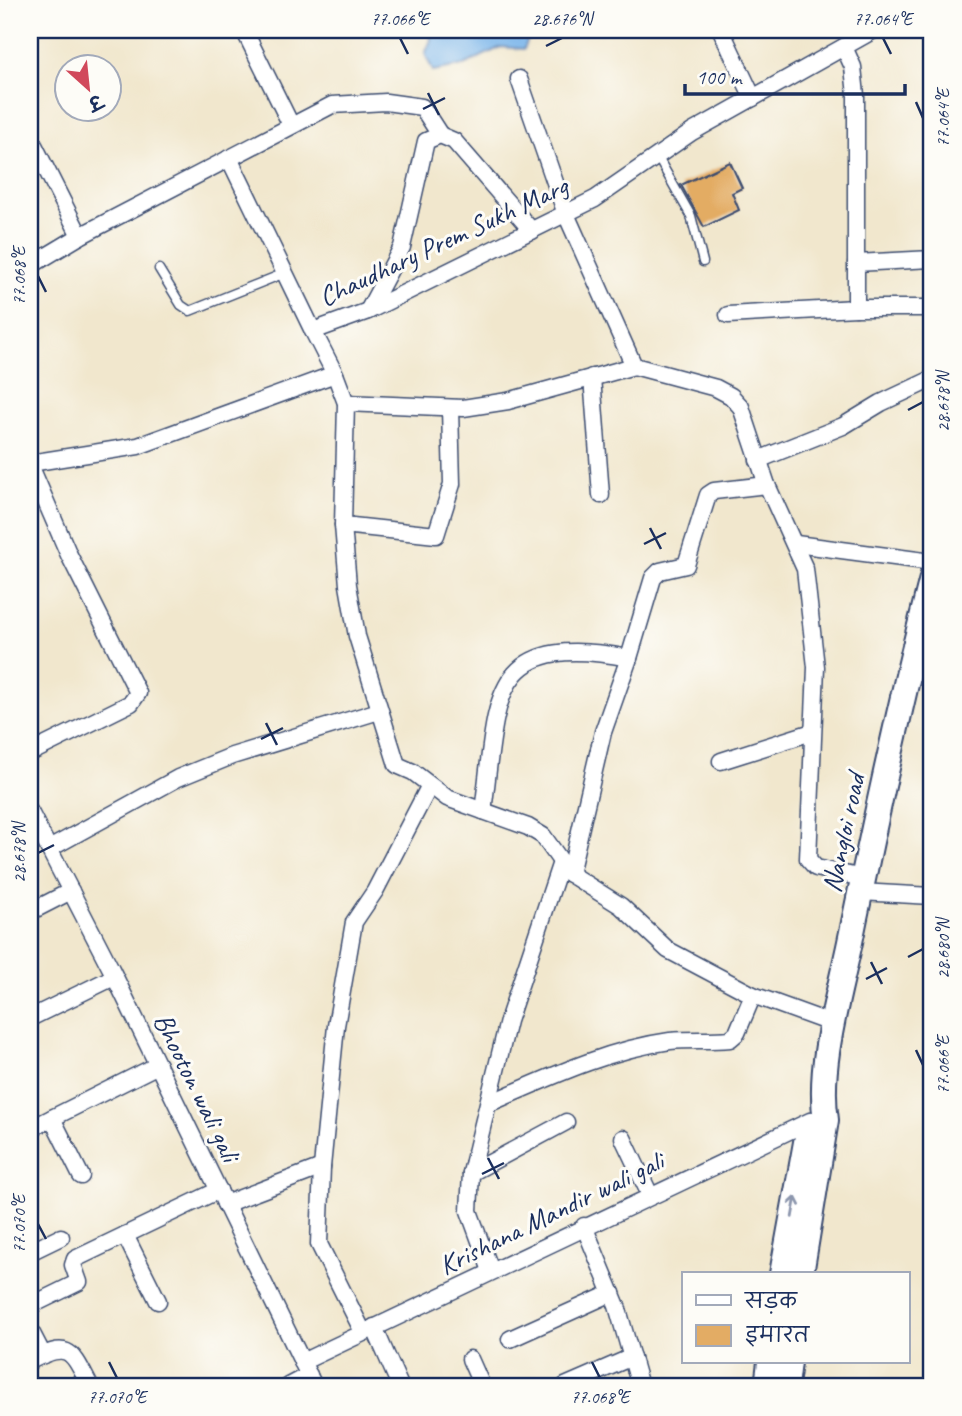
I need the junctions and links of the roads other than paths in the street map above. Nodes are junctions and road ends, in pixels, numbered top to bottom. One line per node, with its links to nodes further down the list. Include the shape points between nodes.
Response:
1 (244, 30): 7 (street)
2 (721, 30): 6 (street)
3 (874, 30): 4 (street, Chaudhary Prem Sukh Marg)
4 (847, 40): 6 (street, Chaudhary Prem Sukh Marg); 17 (street, via 856,94)
5 (519, 79): 12 (street)
6 (753, 98): 10 (street, Chaudhary Prem Sukh Marg)
7 (291, 125): 8 (street, via 332,105 386,102 422,107); 11 (street)
8 (440, 135): 13 (street, via 454,141); 23 (street, via 426,141 402,247)
9 (30, 137): 14 (street)
10 (657, 156): 12 (street, Chaudhary Prem Sukh Marg); 16 (lane, via 691,216)
11 (229, 158): 14 (street); 20 (street)
12 (566, 214): 13 (street, Chaudhary Prem Sukh Marg); 26 (street)
13 (532, 230): 23 (street, Chaudhary Prem Sukh Marg)
14 (80, 236): 18 (street)
15 (932, 259): 17 (street)
16 (703, 262)
17 (856, 263): 21 (street)
18 (30, 266)
19 (159, 269): 20 (lane, via 181,305 190,311)
20 (285, 273): 25 (street)
21 (856, 308): 22 (street); 24 (street)
22 (932, 308)
23 (368, 312): 25 (street, Chaudhary Prem Sukh Marg)
24 (728, 315)
25 (313, 331): 27 (street, Chaudhary Prem Sukh Marg)
26 (634, 366): 28 (street); 32 (street, via 731,396 748,420)
27 (335, 374): 30 (street, Chaudhary Prem Sukh Marg); 33 (street, via 138,446)
28 (592, 377): 31 (street, via 508,401); 35 (street)
29 (932, 379): 32 (street, via 844,426)
30 (346, 403): 31 (street); 36 (street)
31 (450, 408): 36 (street, via 452,484 436,535)
32 (758, 460): 34 (street)
33 (30, 464): 43 (street, via 69,555 138,693 131,703)
34 (767, 485): 37 (street); 40 (street, via 708,495 686,565 660,571 653,578)
35 (601, 495)
36 (343, 525): 41 (street, via 357,636)
37 (796, 544): 38 (street); 42 (street, via 805,569 816,667)
38 (932, 562)
39 (932, 578): 51 (main road, Nangloi road)
40 (629, 658): 47 (street, via 567,651 525,663 510,676 496,710); 50 (street)
41 (379, 711): 45 (street, via 397,765); 49 (street, via 232,756 178,778)
42 (812, 732): 44 (street); 51 (street, via 809,864)
43 (30, 753)
44 (721, 761)
45 (429, 787): 47 (street); 66 (street, via 376,891 354,922 336,1026)
46 (30, 811): 48 (street, Bhooton wali gali)
47 (483, 811): 50 (street, via 543,836)
48 (35, 834): 49 (street, Bhooton wali gali)
49 (49, 849): 52 (street, Bhooton wali gali)
50 (565, 868): 56 (street, via 621,906 668,950); 60 (street, via 508,1021)
51 (862, 885): 53 (street); 58 (main road, Nangloi road)
52 (71, 891): 54 (street); 55 (street, Bhooton wali gali)
53 (932, 896)
54 (30, 912)
55 (114, 977): 57 (street); 59 (street, Bhooton wali gali)
56 (754, 995): 58 (street); 60 (street, via 730,1039 680,1040 629,1049)
57 (30, 1018)
58 (833, 1024): 61 (main road, Nangloi road)
59 (158, 1065): 62 (street); 70 (street, Bhooton wali gali)
60 (490, 1104): 67 (street)
61 (820, 1114): 69 (street, Krishana Mandir wali gali); 76 (main road, one-way to 61); 77 (main road)
62 (52, 1118): 64 (street); 68 (street)
63 (566, 1122): 67 (street)
64 (30, 1129)
65 (623, 1138): 69 (street)
66 (322, 1167): 70 (street); 82 (street, via 319,1244)
67 (471, 1173): 75 (street, via 469,1211)
68 (81, 1177)
69 (650, 1195): 71 (street, Krishana Mandir wali gali)
70 (222, 1197): 72 (street); 88 (street, Bhooton wali gali)
71 (584, 1226): 75 (street, Krishana Mandir wali gali); 78 (street)
72 (125, 1235): 79 (street); 80 (street, via 74,1260 76,1285)
73 (61, 1237): 74 (street)
74 (30, 1252)
75 (491, 1271): 82 (street, Krishana Mandir wali gali)
76 (782, 1272)
77 (801, 1272)
78 (612, 1293): 83 (street); 84 (street)
79 (158, 1301)
80 (30, 1306)
81 (30, 1330): 85 (street)
82 (369, 1330): 88 (street, Krishana Mandir wali gali); 92 (street)
83 (510, 1339)
84 (632, 1357): 94 (street); 95 (street)
85 (36, 1358): 90 (street, via 55,1349 70,1352)
86 (470, 1359): 93 (street)
87 (787, 1364): 89 (main road)
88 (309, 1375): 91 (street, Krishana Mandir wali gali)
89 (769, 1380)
90 (90, 1386)
91 (288, 1386)
92 (400, 1386)
93 (482, 1386)
94 (565, 1386)
95 (640, 1386)

